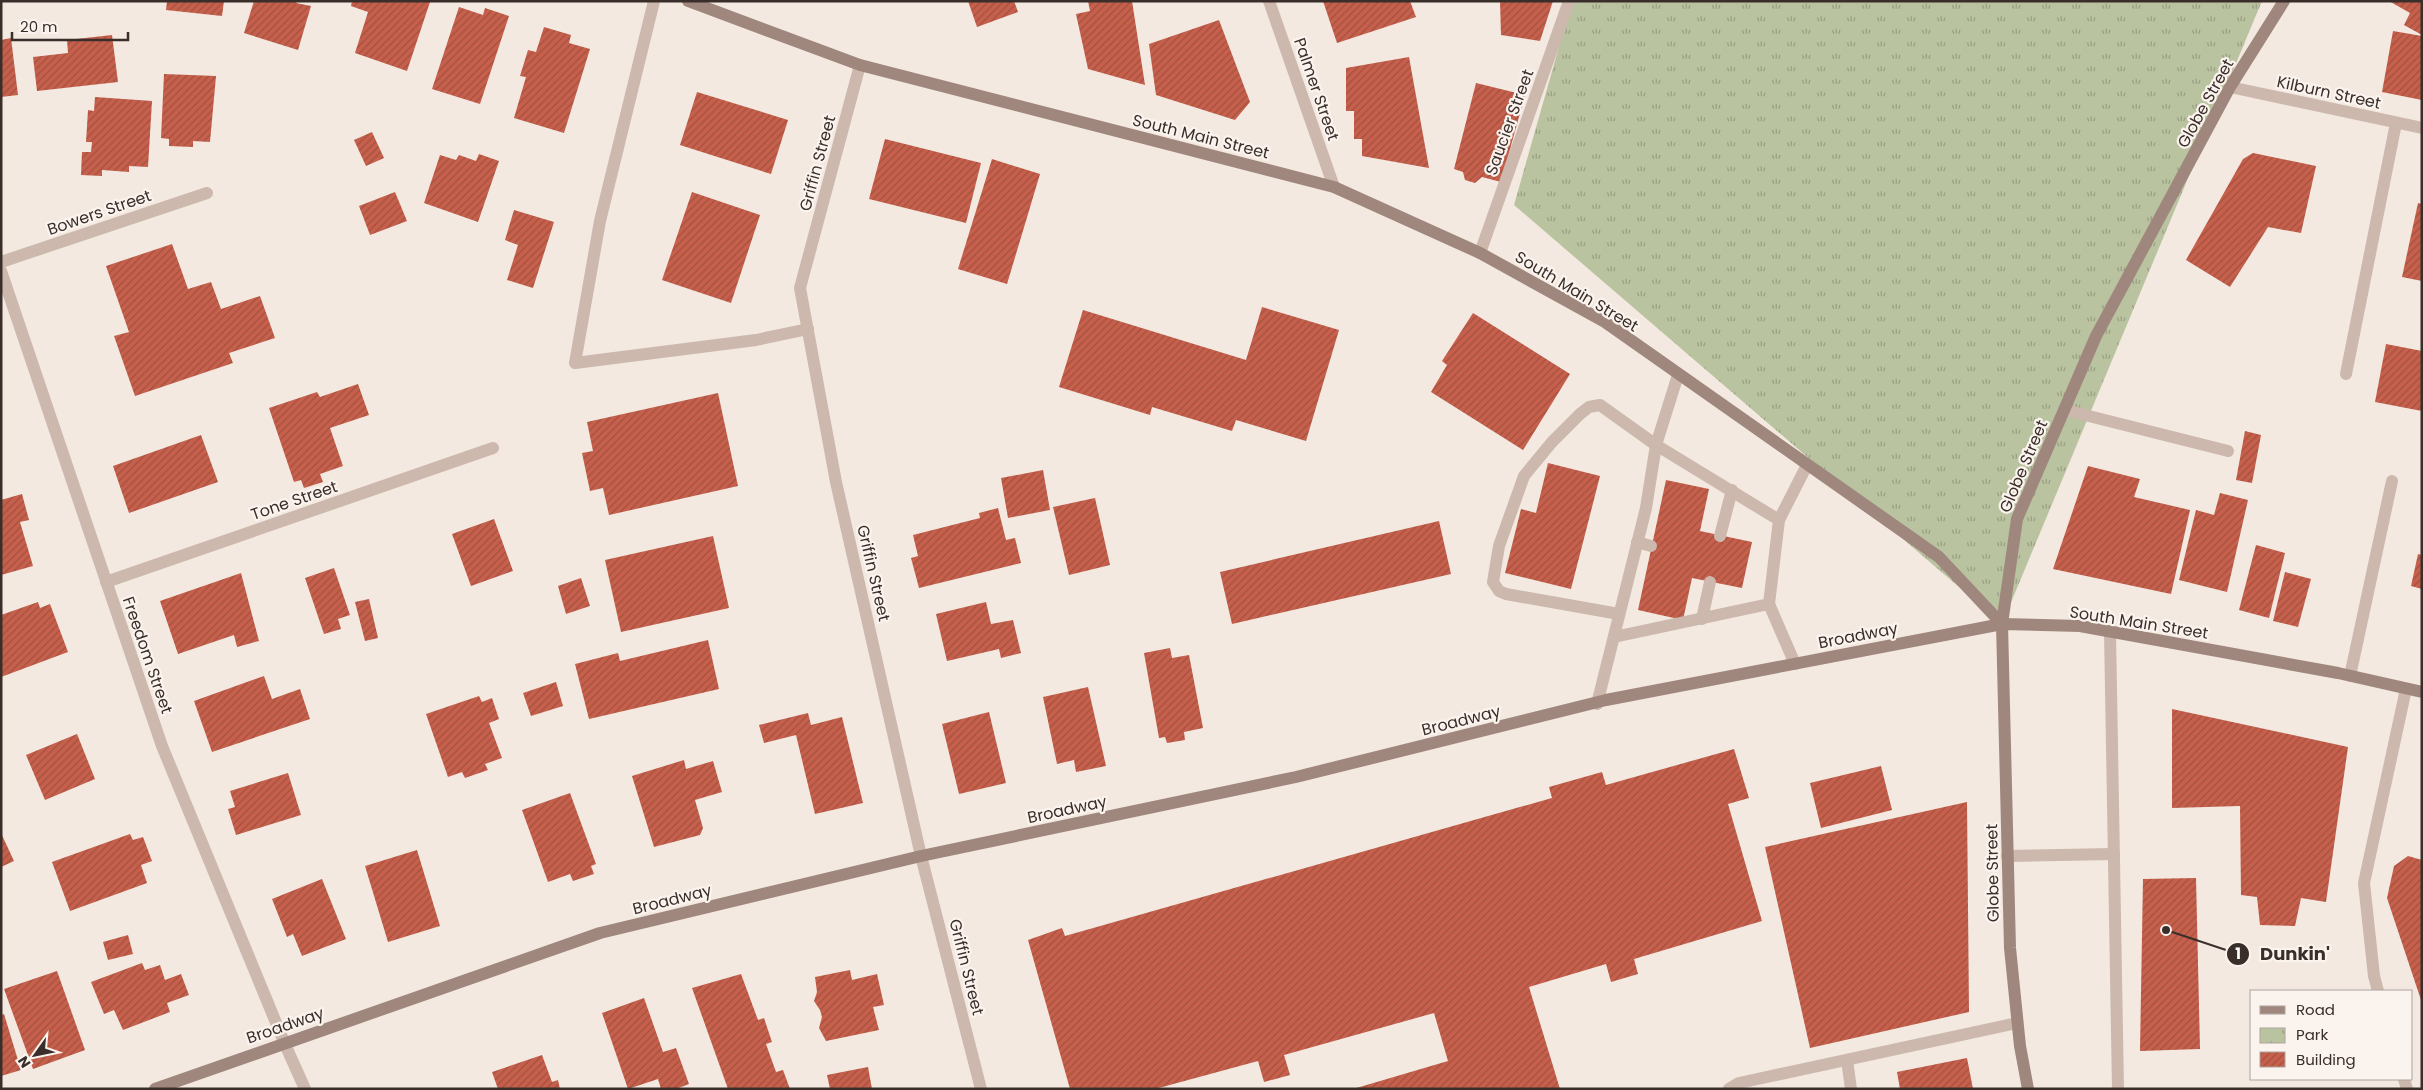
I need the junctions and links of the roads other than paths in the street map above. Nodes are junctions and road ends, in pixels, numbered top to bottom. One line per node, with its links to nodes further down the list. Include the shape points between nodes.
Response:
1 (654, 1): 15 (street, via 600,221 575,363 756,340)
2 (688, 1): 6 (main road, South Main Street)
3 (1269, 1): 10 (street, Palmer Street)
4 (1569, 1): 12 (street, Saucier Street)
5 (2284, 1): 7 (main road, Globe Street)
6 (860, 64): 10 (main road, South Main Street); 15 (street, Griffin Street, via 800,288)
7 (2230, 88): 8 (street, Kilburn Street); 18 (main road, Globe Street, via 2096,336)
8 (2396, 123): 9 (street, Kilburn Street); 16 (street)
9 (2422, 128)
10 (1334, 187): 12 (main road, South Main Street)
11 (207, 193): 13 (street, Bowers Street)
12 (1480, 253): 17 (main road, South Main Street, via 1604,322)
13 (1, 262)
14 (1, 270): 29 (street, Freedom Street)
15 (808, 329): 43 (street, Griffin Street, via 836,482)
16 (2346, 374)
17 (1678, 375): 19 (street); 22 (main road, South Main Street)
18 (2065, 410): 21 (street); 34 (main road, Globe Street, via 2017,519)
19 (1656, 445): 24 (street); 27 (street); 32 (street, via 1600,405 1589,407 1552,442 1524,476 1499,546 1493,582 1499,591)
20 (493, 448): 29 (street, Tone Street)
21 (2228, 451)
22 (1807, 465): 25 (street); 34 (main road, South Main Street, via 1938,557)
23 (2392, 481): 38 (street)
24 (1732, 490): 25 (street); 26 (street)
25 (1779, 520): 31 (street)
26 (1720, 536)
27 (1637, 542): 28 (street); 32 (street)
28 (1651, 546)
29 (106, 582): 47 (street, Freedom Street, via 162,746)
30 (1710, 582): 33 (street)
31 (1769, 604): 33 (street); 37 (street)
32 (1619, 614): 36 (street)
33 (1702, 619): 36 (street)
34 (2002, 624): 35 (main road, South Main Street, via 2080,626); 37 (main road, Broadway); 44 (main road, Globe Street)
35 (2110, 632): 38 (main road, South Main Street); 42 (street)
36 (1614, 637): 41 (street)
37 (1794, 664): 41 (main road, Broadway)
38 (2350, 676): 39 (main road, South Main Street)
39 (2406, 689): 40 (main road, South Main Street); 45 (street, via 2364,883)
40 (2422, 692)
41 (1597, 704): 43 (main road, Broadway, via 1296,777)
42 (2114, 854): 44 (street); 55 (street)
43 (921, 856): 47 (main road, Broadway, via 600,933); 51 (street, Griffin Street)
44 (2007, 856): 46 (main road, Globe Street, via 2010,948)
45 (2378, 990)
46 (2018, 1022): 48 (street); 54 (main road, Globe Street)
47 (284, 1042): 49 (main road, Broadway); 50 (street, Freedom Street)
48 (1847, 1060): 52 (street, via 1739,1083); 53 (street)
49 (155, 1089)
50 (305, 1089)
51 (981, 1089)
52 (1729, 1089)
53 (1851, 1089)
54 (2028, 1089)
55 (2118, 1089)

